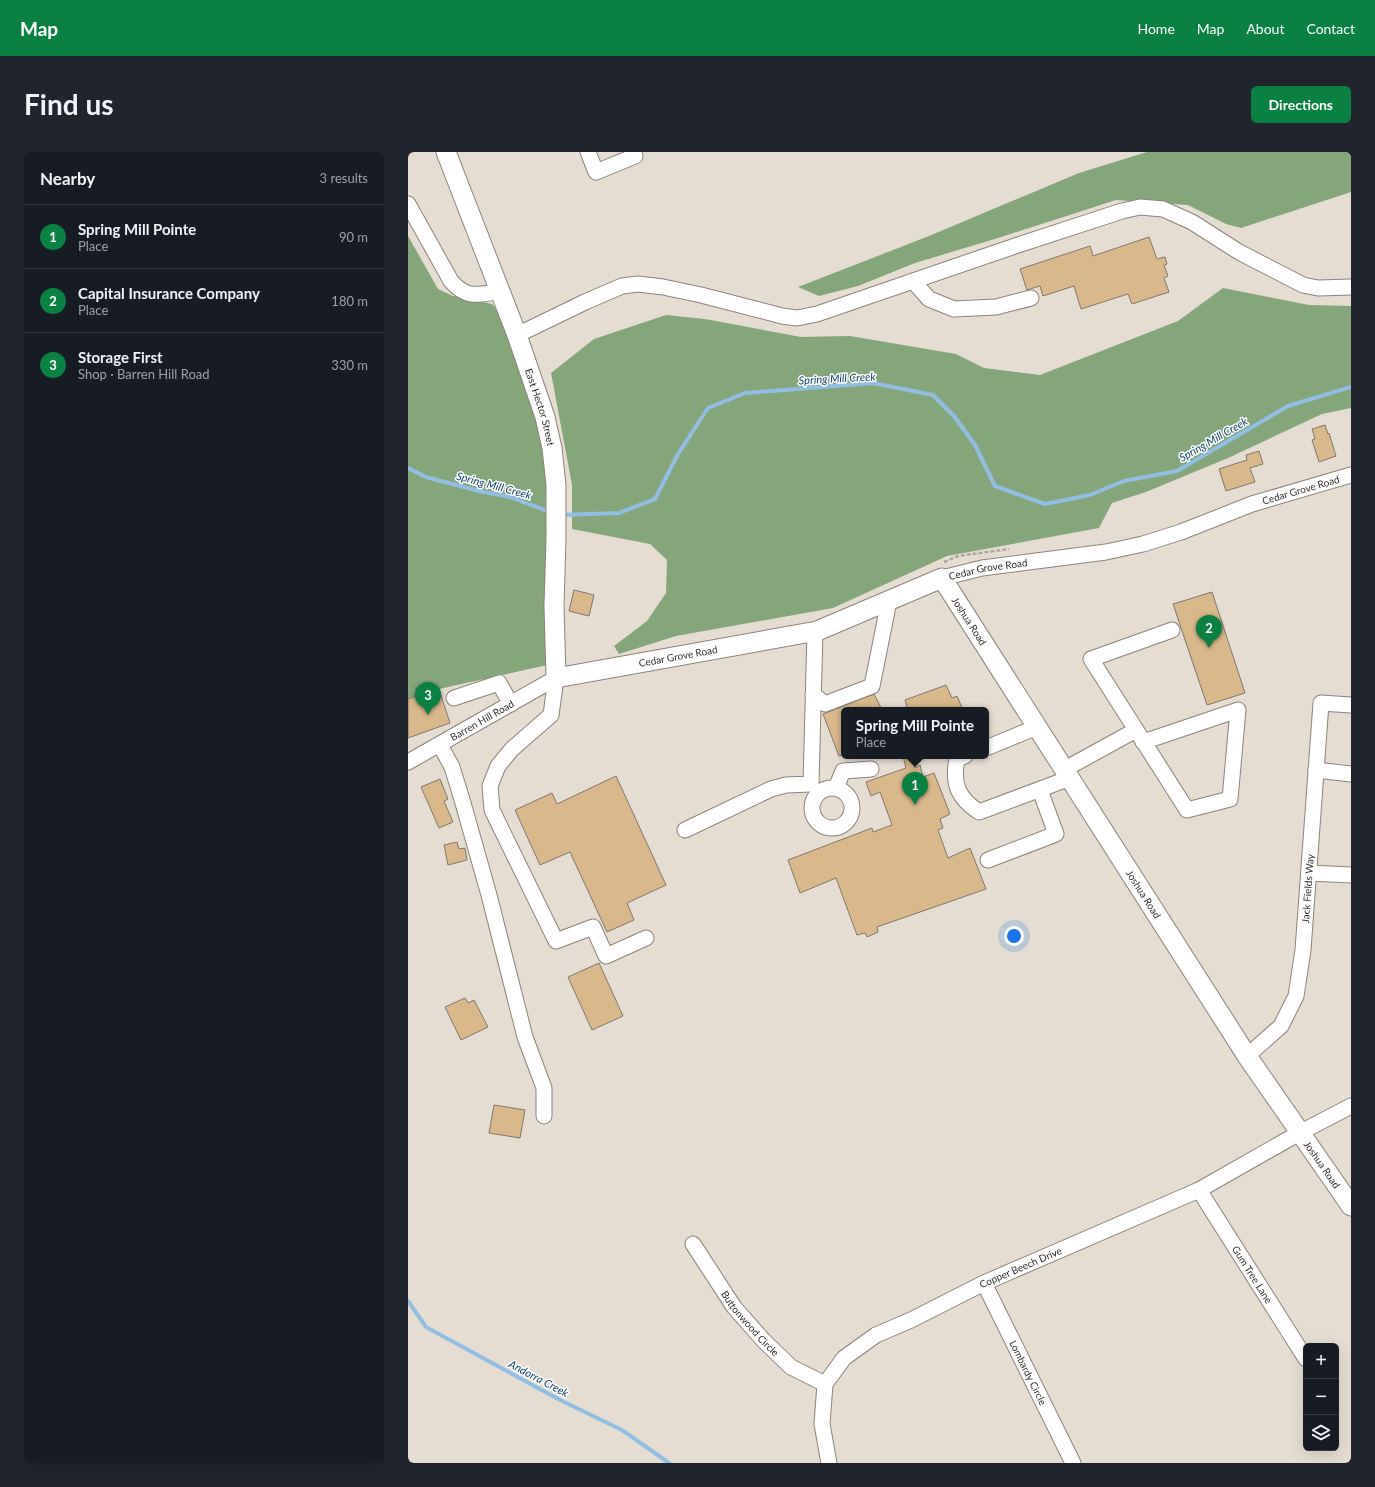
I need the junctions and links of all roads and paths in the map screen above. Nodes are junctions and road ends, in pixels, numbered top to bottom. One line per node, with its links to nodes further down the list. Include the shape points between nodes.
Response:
1 (446, 152): 7 (main road, East Hector Street)
2 (588, 152): 3 (street, via 596,172 635,156)
3 (634, 152)
4 (408, 204): 7 (street, via 457,288 478,295)
5 (913, 281): 6 (street, via 1140,207 1163,209 1192,222 1239,252 1303,285 1318,288); 8 (street, via 929,299 954,309 996,307); 9 (street, via 817,314 797,318 679,290 638,284 622,286)
6 (1351, 287)
7 (500, 291): 9 (main road, East Hector Street)
8 (1031, 298)
9 (517, 335): 15 (main road, East Hector Street, via 545,417 552,448 556,486)
10 (1351, 475): 11 (street, Cedar Grove Road, via 1252,504 1143,544 1106,552 982,568)
11 (942, 578): 12 (main road, Cedar Grove Road); 20 (main road, Joshua Road)
12 (888, 601): 14 (main road, Cedar Grove Road); 16 (street, via 872,686 824,704)
13 (1172, 630): 21 (street, via 1091,659)
14 (815, 632): 15 (main road, Cedar Grove Road); 16 (street)
15 (556, 678): 18 (street, Barren Hill Road); 37 (street, via 550,715 512,749 498,766 490,786 492,810 556,941 593,927 606,956)
16 (813, 694): 30 (street)
17 (454, 698): 18 (street, via 499,682)
18 (511, 704): 22 (street, Barren Hill Road)
19 (1351, 705): 27 (street, Jack Fields Way, via 1322,703)
20 (1038, 727): 23 (street); 28 (main road, Joshua Road)
21 (1139, 736): 21 (street, via 1187,810 1230,799 1238,710); 28 (street)
22 (440, 745): 25 (street, Barren Hill Road); 40 (street, via 452,766 461,795 525,1037 544,1088)
23 (989, 747)
24 (957, 759): 32 (street, via 956,784 969,805 979,812)
25 (408, 762)
26 (871, 769): 31 (street, via 843,771)
27 (1316, 770): 29 (street); 35 (street, Jack Fields Way)
28 (1067, 774): 32 (street); 38 (main road, Joshua Road)
29 (1351, 774)
30 (814, 788): 31 (street); 31 (street, via 813,816 827,828 840,827 849,818 852,806 847,794); 33 (street, via 786,785 771,789)
31 (836, 788)
32 (1040, 790): 34 (street, via 1056,834)
33 (685, 830)
34 (988, 860)
35 (1309, 873): 36 (street); 38 (street, Jack Fields Way, via 1303,950 1296,996 1281,1026)
36 (1351, 875)
37 (646, 938)
38 (1247, 1056): 41 (main road, Joshua Road)
39 (1351, 1106): 41 (street, Copper Beech Drive)
40 (544, 1116)
41 (1301, 1132): 42 (street, Copper Beech Drive); 43 (main road, Joshua Road)
42 (1199, 1190): 45 (street, Copper Beech Drive); 46 (street, Gum Tree Lane)
43 (1351, 1206)
44 (693, 1244): 47 (street, Buttonwood Circle, via 734,1307 764,1341 791,1367)
45 (984, 1282): 47 (street, Copper Beech Drive, via 876,1335 844,1358); 49 (street, Lombardy Circle)
46 (1303, 1354)
47 (825, 1384): 48 (street, via 822,1424)
48 (829, 1463)
49 (1073, 1463)

